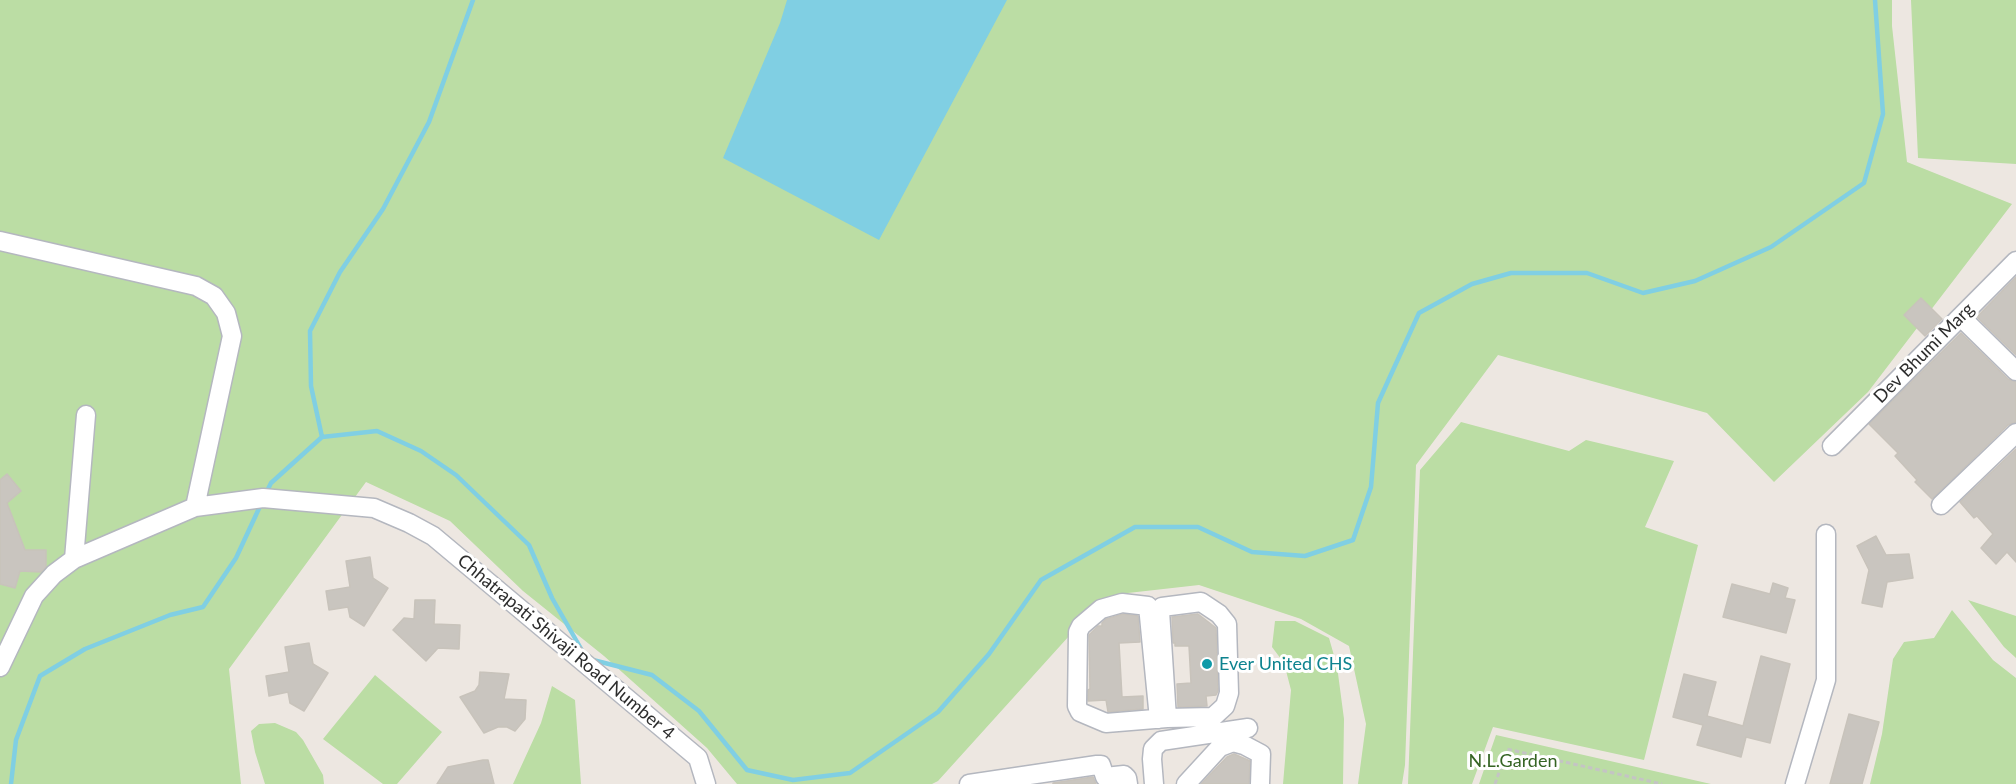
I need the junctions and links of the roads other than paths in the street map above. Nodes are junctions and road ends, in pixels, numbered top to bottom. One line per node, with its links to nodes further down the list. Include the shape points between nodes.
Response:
1 (0, 241): 9 (street, via 196,286 214,296 226,313 232,336)
2 (2016, 261): 7 (street, Dev Bhumi Marg)
3 (1967, 323): 4 (street)
4 (2016, 371)
5 (86, 415): 11 (street)
6 (2016, 433): 8 (street)
7 (1832, 446)
8 (1941, 505)
9 (195, 507): 11 (street, Chhatrapati Shivaji Road Number 4); 18 (street, Chhatrapati Shivaji Road Number 4, via 263,499 374,508 433,536 698,758)
10 (1826, 534): 24 (street, via 1826,680)
11 (74, 559): 12 (street, Chhatrapati Shivaji Road Number 4, via 34,596)
12 (0, 667)
13 (1163, 718): 13 (street, via 1160,611 1162,607 1201,602 1227,624 1228,700 1213,717); 13 (street, via 1148,606 1122,603 1101,609 1078,632 1080,712 1106,723); 15 (street)
14 (1248, 728): 15 (street)
15 (1165, 740): 21 (street, via 1153,749)
16 (1041, 778): 17 (street); 20 (street, via 1101,765 1105,777 1124,775)
17 (992, 782): 19 (street)
18 (706, 784)
19 (969, 784)
20 (1128, 784)
21 (1154, 784)
22 (1186, 784): 23 (street, via 1220,747 1233,742 1261,754)
23 (1260, 784)
24 (1795, 784)

